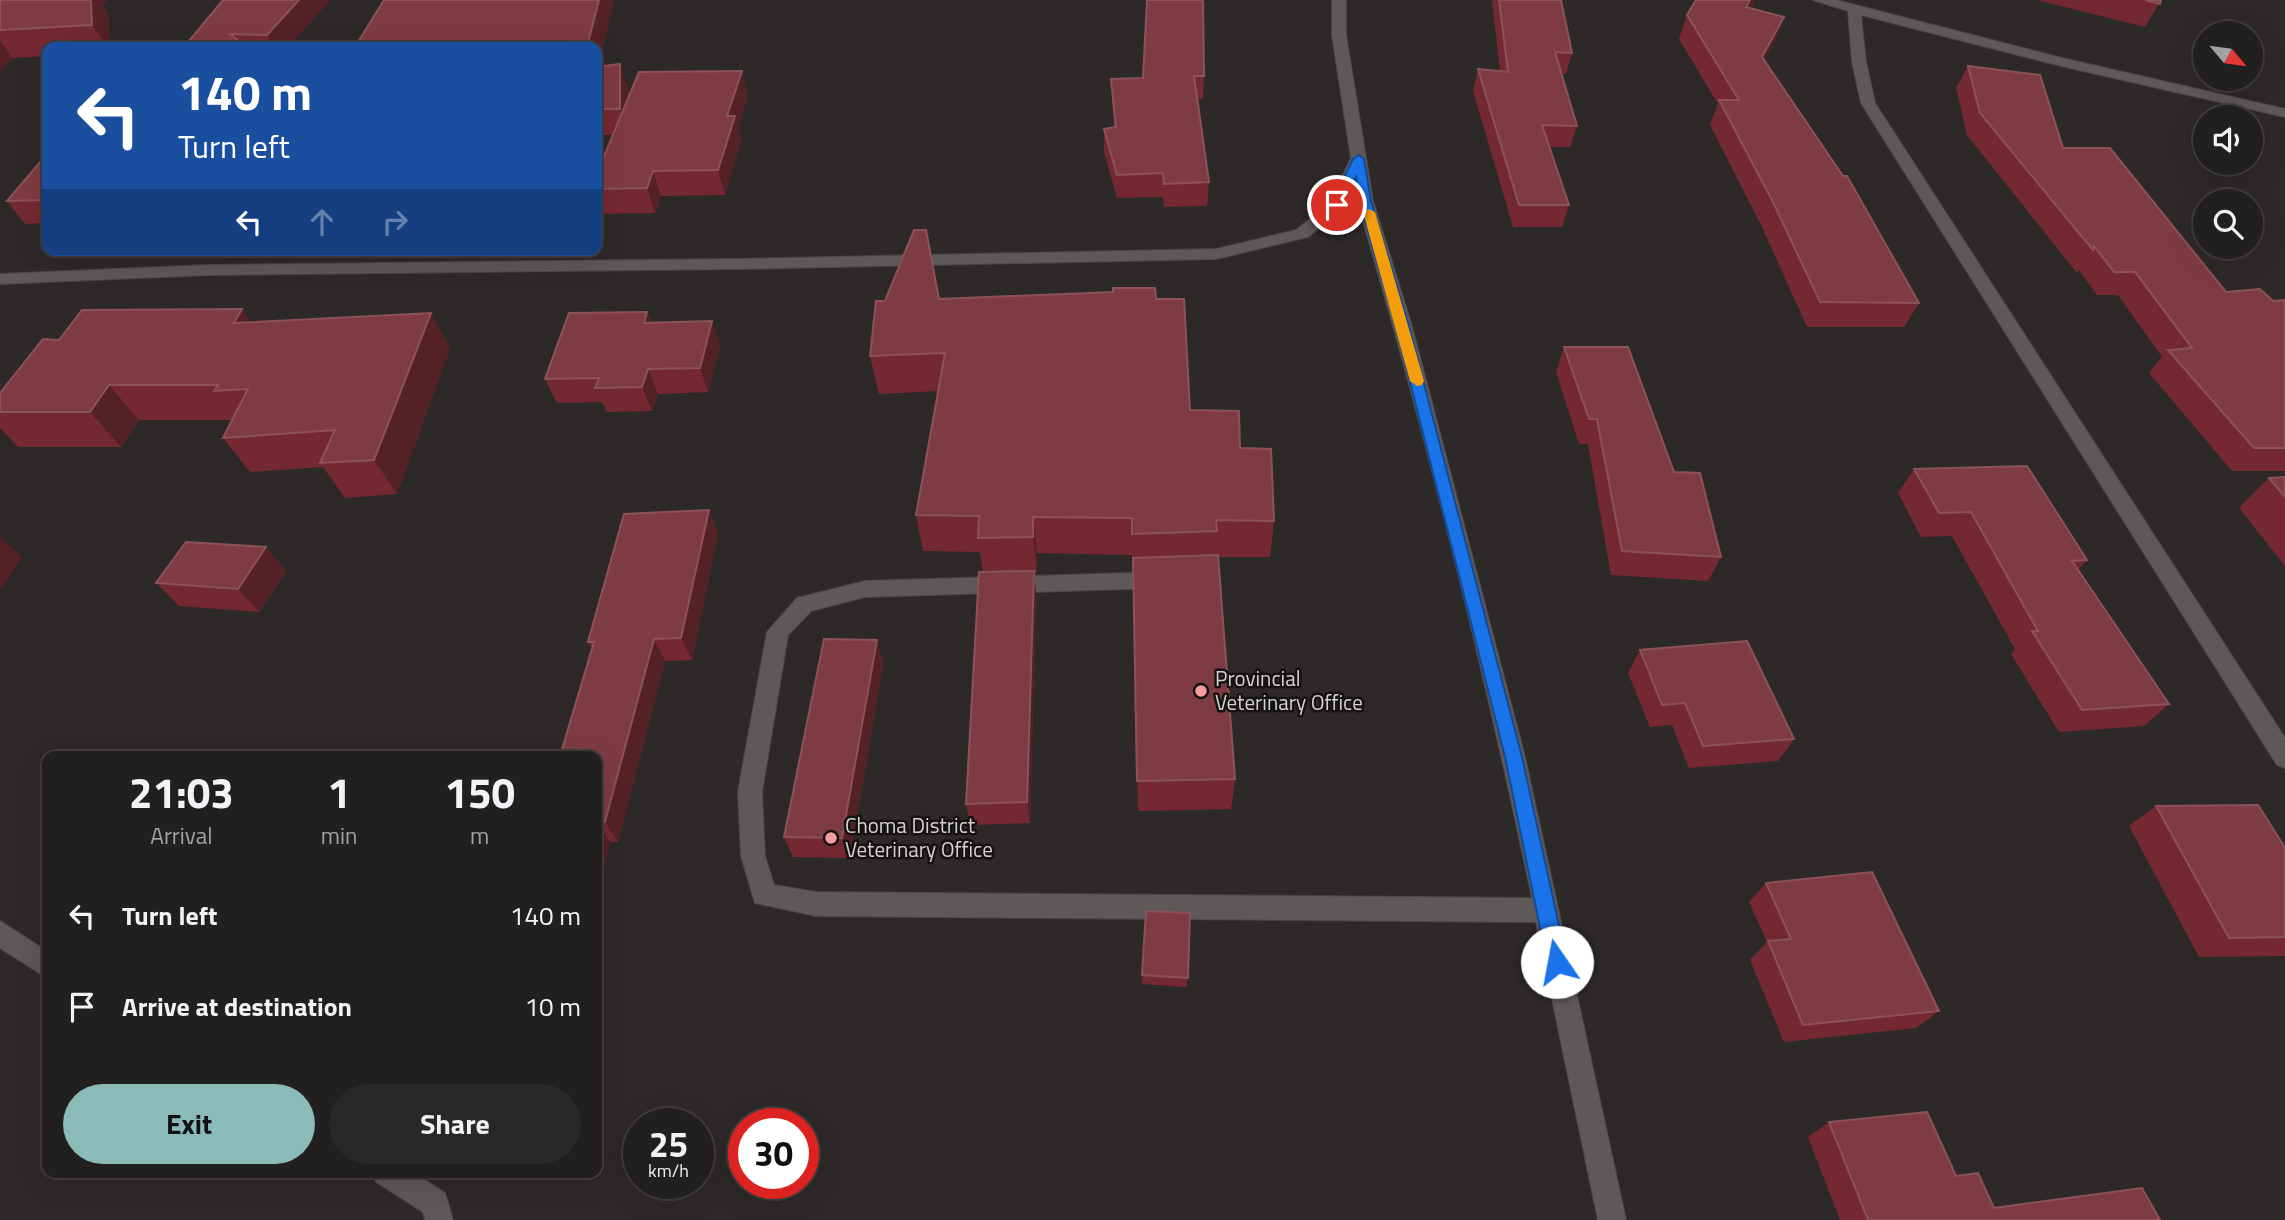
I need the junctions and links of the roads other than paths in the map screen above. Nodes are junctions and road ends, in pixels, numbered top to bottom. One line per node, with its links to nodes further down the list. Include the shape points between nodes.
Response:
1 (1339, 0): 5 (street, via 1339,35)
2 (1820, 0): 3 (street)
3 (1854, 9): 4 (street); 8 (street, via 1868,103)
4 (2285, 113)
5 (1359, 159): 6 (street, via 1337,205 1302,234 1216,254 209,270); 9 (street, via 1365,201 1402,323 1514,757)
6 (0, 279)
7 (1180, 579): 9 (street, via 865,589 804,604 778,632 750,792 753,856 764,895 816,904)
8 (2285, 758)
9 (1546, 910): 14 (street)
10 (0, 933): 11 (street)
11 (42, 962)
12 (395, 1178): 13 (street, via 435,1203)
13 (439, 1220)
14 (1612, 1220)

